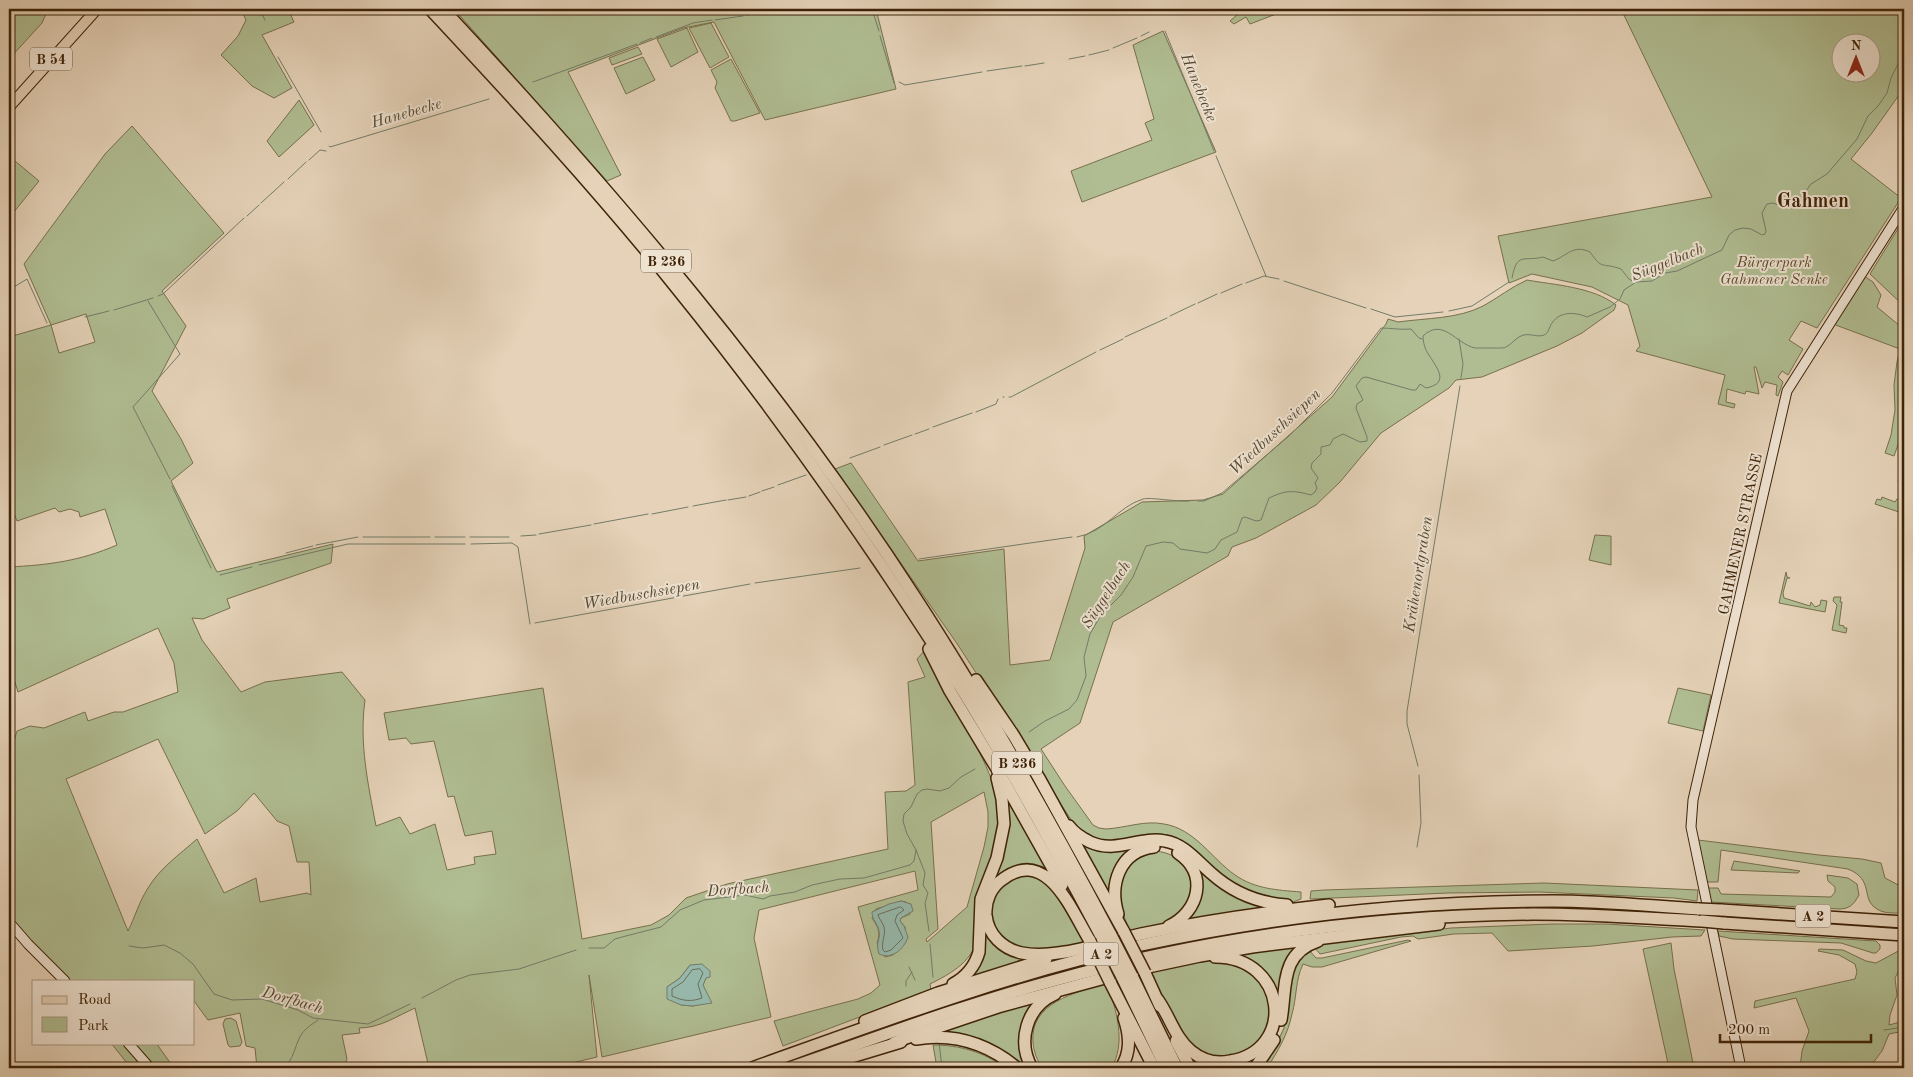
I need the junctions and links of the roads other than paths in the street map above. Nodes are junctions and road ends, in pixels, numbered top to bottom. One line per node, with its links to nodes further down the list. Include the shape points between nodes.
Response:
1 (97, 9): 4 (main road, B 54)
2 (430, 9): 6 (highway, B 236, via 580,174 668,277)
3 (443, 9): 6 (highway, B 236, via 554,130 726,333)
4 (9, 107)
5 (1904, 207): 43 (main road, GAHMENER STRASSE, via 1787,391 1691,813 1691,827)
6 (817, 463): 7 (highway, B 236)
7 (911, 600): 8 (highway, via 915,624); 9 (highway, via 954,648); 22 (highway, B 236, bridge)
8 (980, 743): 19 (highway, via 1040,844); 26 (highway, via 1000,789 1004,810 1002,839 998,858 981,899 981,945 977,960 964,976)
9 (1039, 778): 11 (highway, via 1071,829 1095,845 1116,847 1164,840 1184,849 1224,884 1246,896 1278,905); 15 (highway)
10 (1442, 904): 11 (highway, via 1423,899); 14 (highway, A 2, bridge, via 1555,901); 30 (highway, A 2, via 1310,915 1136,946 994,984)
11 (1313, 907): 16 (highway)
12 (1477, 916): 17 (highway, A 2, bridge, via 1592,915); 18 (highway, via 1456,923); 33 (highway, A 2, via 1304,930 1143,958 998,996)
13 (9, 922): 23 (main road)
14 (1904, 922)
15 (1124, 932): 16 (highway, via 1114,888 1119,871 1126,859 1139,851 1165,848 1182,856 1192,868 1197,888 1194,904 1179,922); 27 (highway, bridge)
16 (1143, 934): 20 (highway)
17 (1904, 935)
18 (1344, 936): 21 (highway, via 1252,947); 42 (highway, via 1310,944 1288,966 1278,1032)
19 (1090, 941): 20 (highway, via 1058,887 1046,875 1024,871 1010,874 998,883 988,898 986,916 992,933 1001,944 1014,951 1034,955); 25 (highway, bridge)
20 (1072, 950): 26 (highway)
21 (1191, 959): 24 (highway); 27 (highway, via 1217,957 1237,960 1253,967 1265,979 1273,994 1275,1011 1272,1026 1262,1045 1235,1061 1204,1059 1180,1040)
22 (1128, 977): 39 (highway, B 236); 40 (highway, B 236)
23 (64, 980)
24 (1080, 984): 28 (highway, via 998,1006); 36 (highway, via 1050,996 1031,1015 1024,1047)
25 (1112, 986): 37 (highway, via 1129,1035); 38 (highway)
26 (938, 992): 30 (highway, via 789,1049)
27 (1158, 1000): 41 (highway)
28 (894, 1043): 34 (highway); 35 (highway, via 925,1037 957,1039 990,1049)
29 (129, 1044): 31 (main road)
30 (773, 1060): 32 (highway, A 2)
31 (150, 1068)
32 (752, 1068)
33 (789, 1068)
34 (815, 1068)
35 (1017, 1068)
36 (1032, 1068)
37 (1121, 1068)
38 (1154, 1068)
39 (1166, 1068)
40 (1177, 1068)
41 (1190, 1068)
42 (1255, 1068)
43 (1741, 1068)

